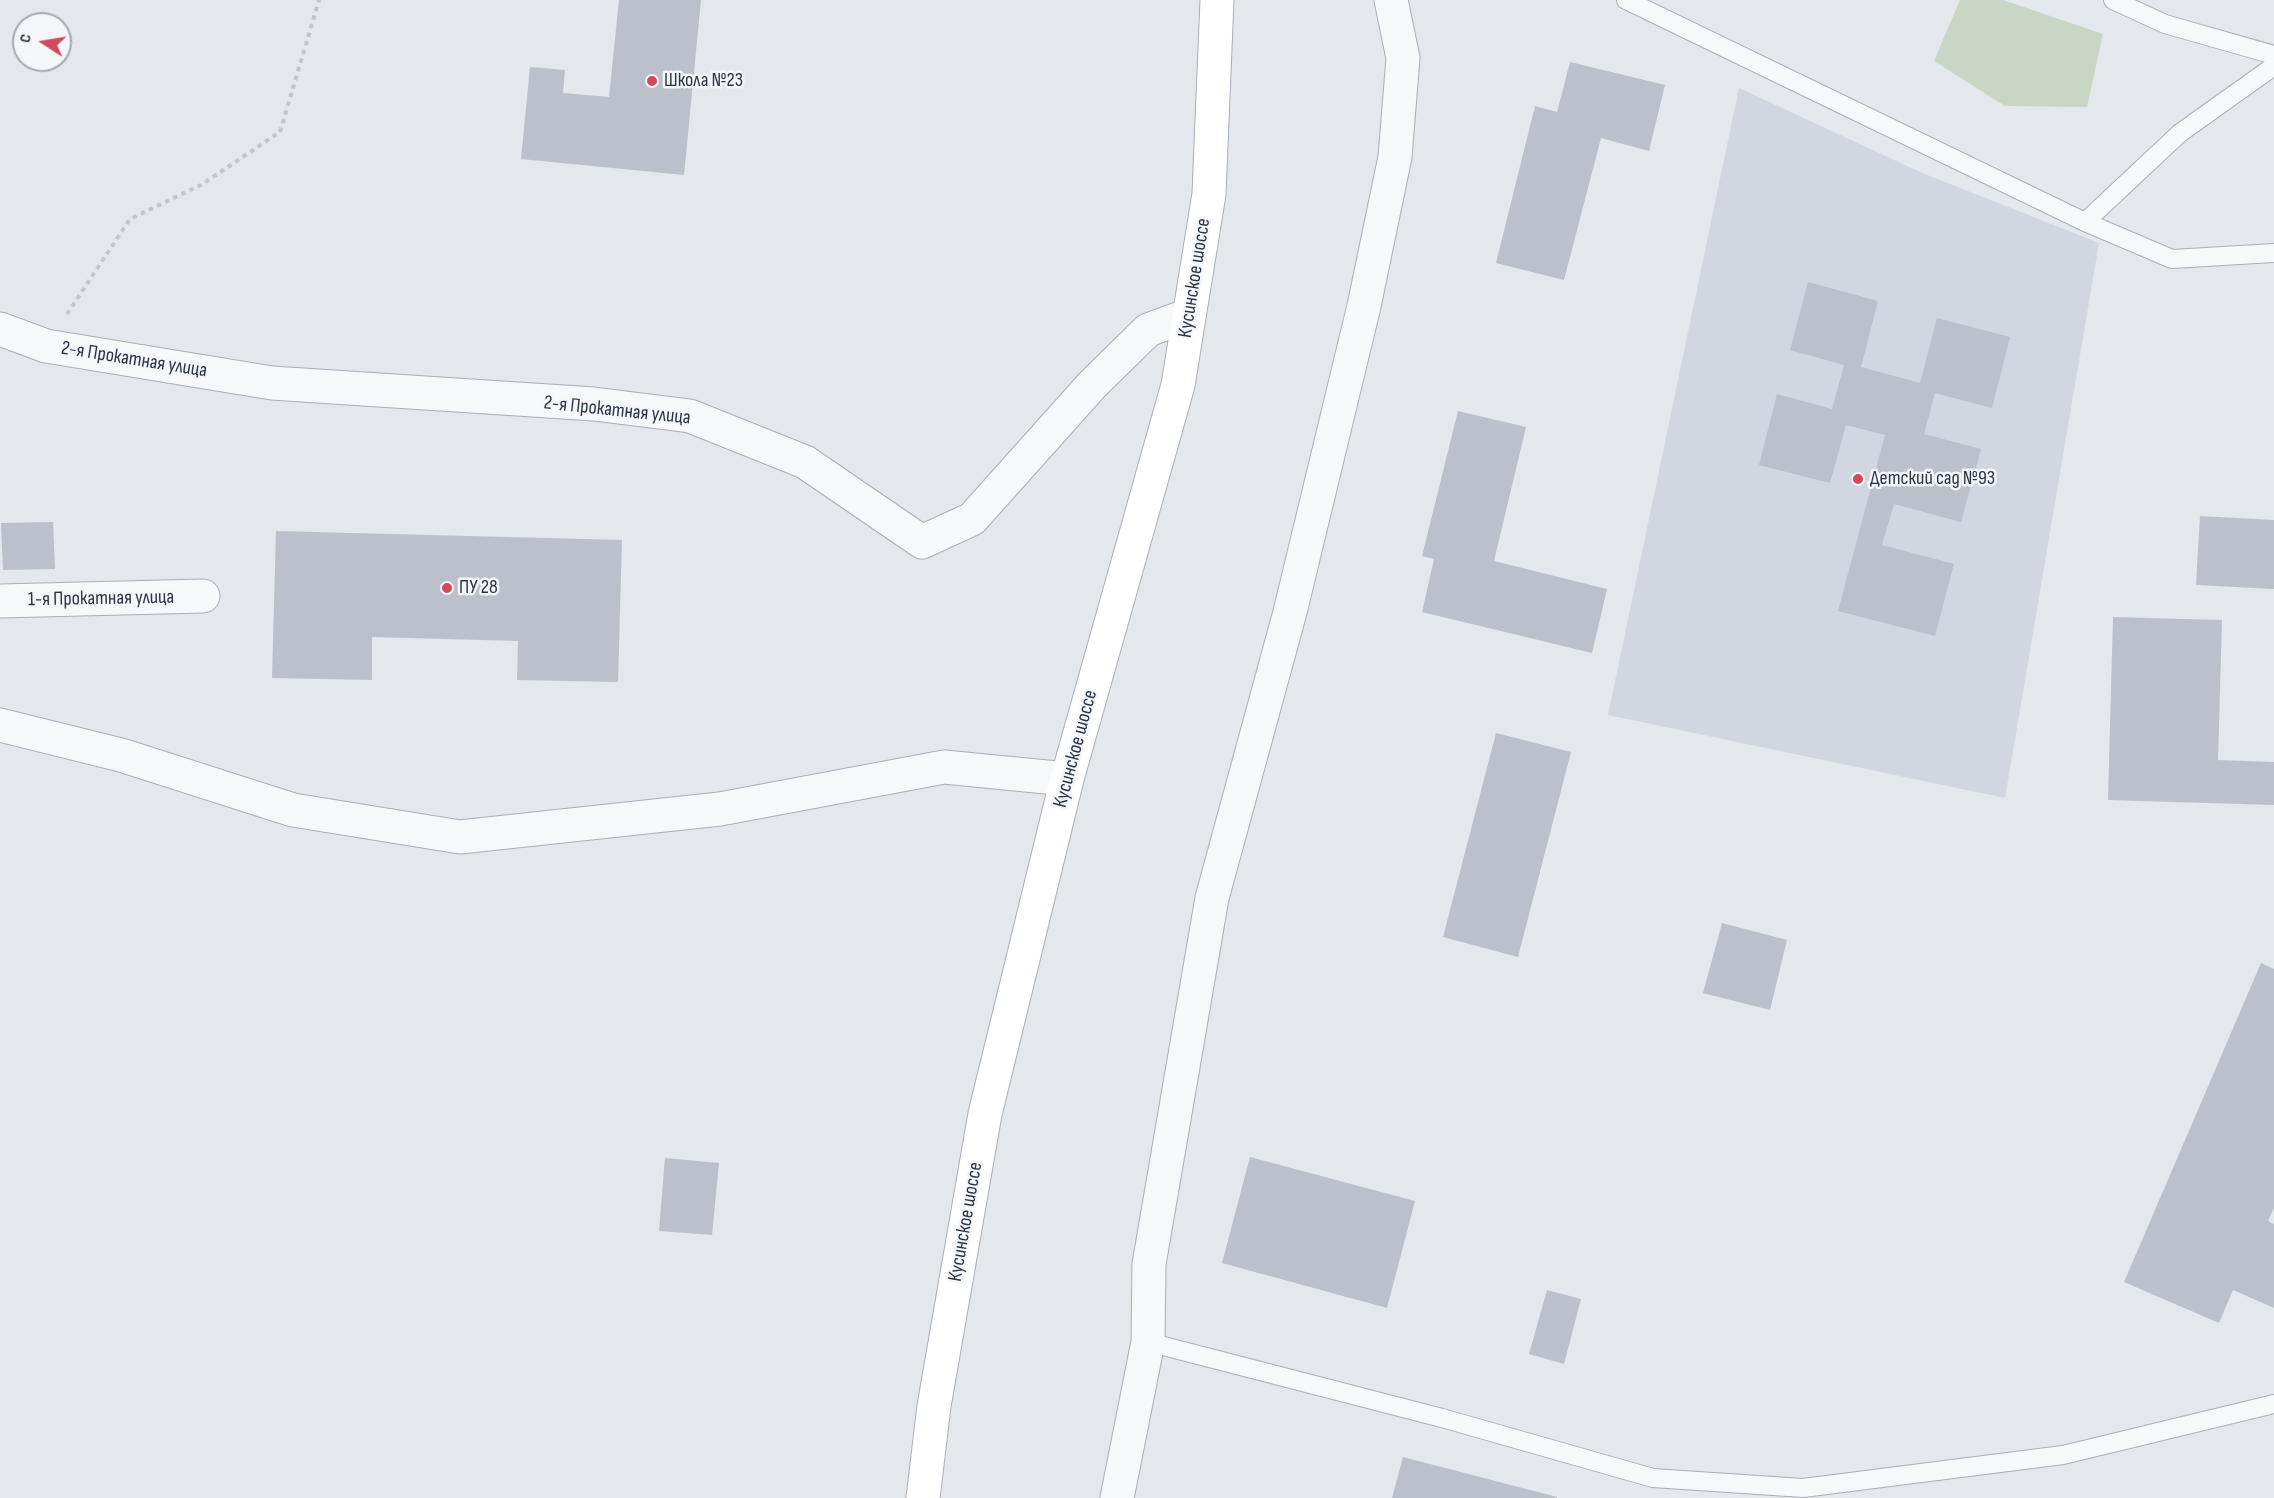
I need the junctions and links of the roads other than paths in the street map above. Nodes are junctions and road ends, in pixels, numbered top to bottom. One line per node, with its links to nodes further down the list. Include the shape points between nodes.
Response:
1 (1217, 0): 9 (main road, Кусинское шоссе, via 1209,194)
2 (1391, 0): 15 (street, via 1403,58 1395,157 1364,306 1290,612 1212,898 1149,1264)
3 (1626, 0): 7 (lane)
4 (2113, 0): 5 (lane, via 2165,24)
5 (2274, 55)
6 (2274, 66): 7 (lane, via 2180,133)
7 (2085, 222): 8 (lane, via 2172,259)
8 (2274, 253)
9 (1189, 315): 10 (street, 2-я Прокатная улица, via 1148,330 1092,384 972,519 922,542 805,462 690,416 594,404 272,383 46,346); 14 (main road, Кусинское шоссе, via 1178,385)
10 (0, 329)
11 (203, 596): 12 (street, 1-я Прокатная улица)
12 (0, 601)
13 (0, 725): 14 (street, via 121,755 293,810 460,837 720,809 944,767)
14 (1067, 778): 17 (main road, Кусинское шоссе, via 985,1114 934,1406)
15 (1148, 1342): 16 (lane, via 1442,1418 1653,1478 1803,1488 2063,1455); 18 (street)
16 (2274, 1404)
17 (923, 1498)
18 (1117, 1498)

